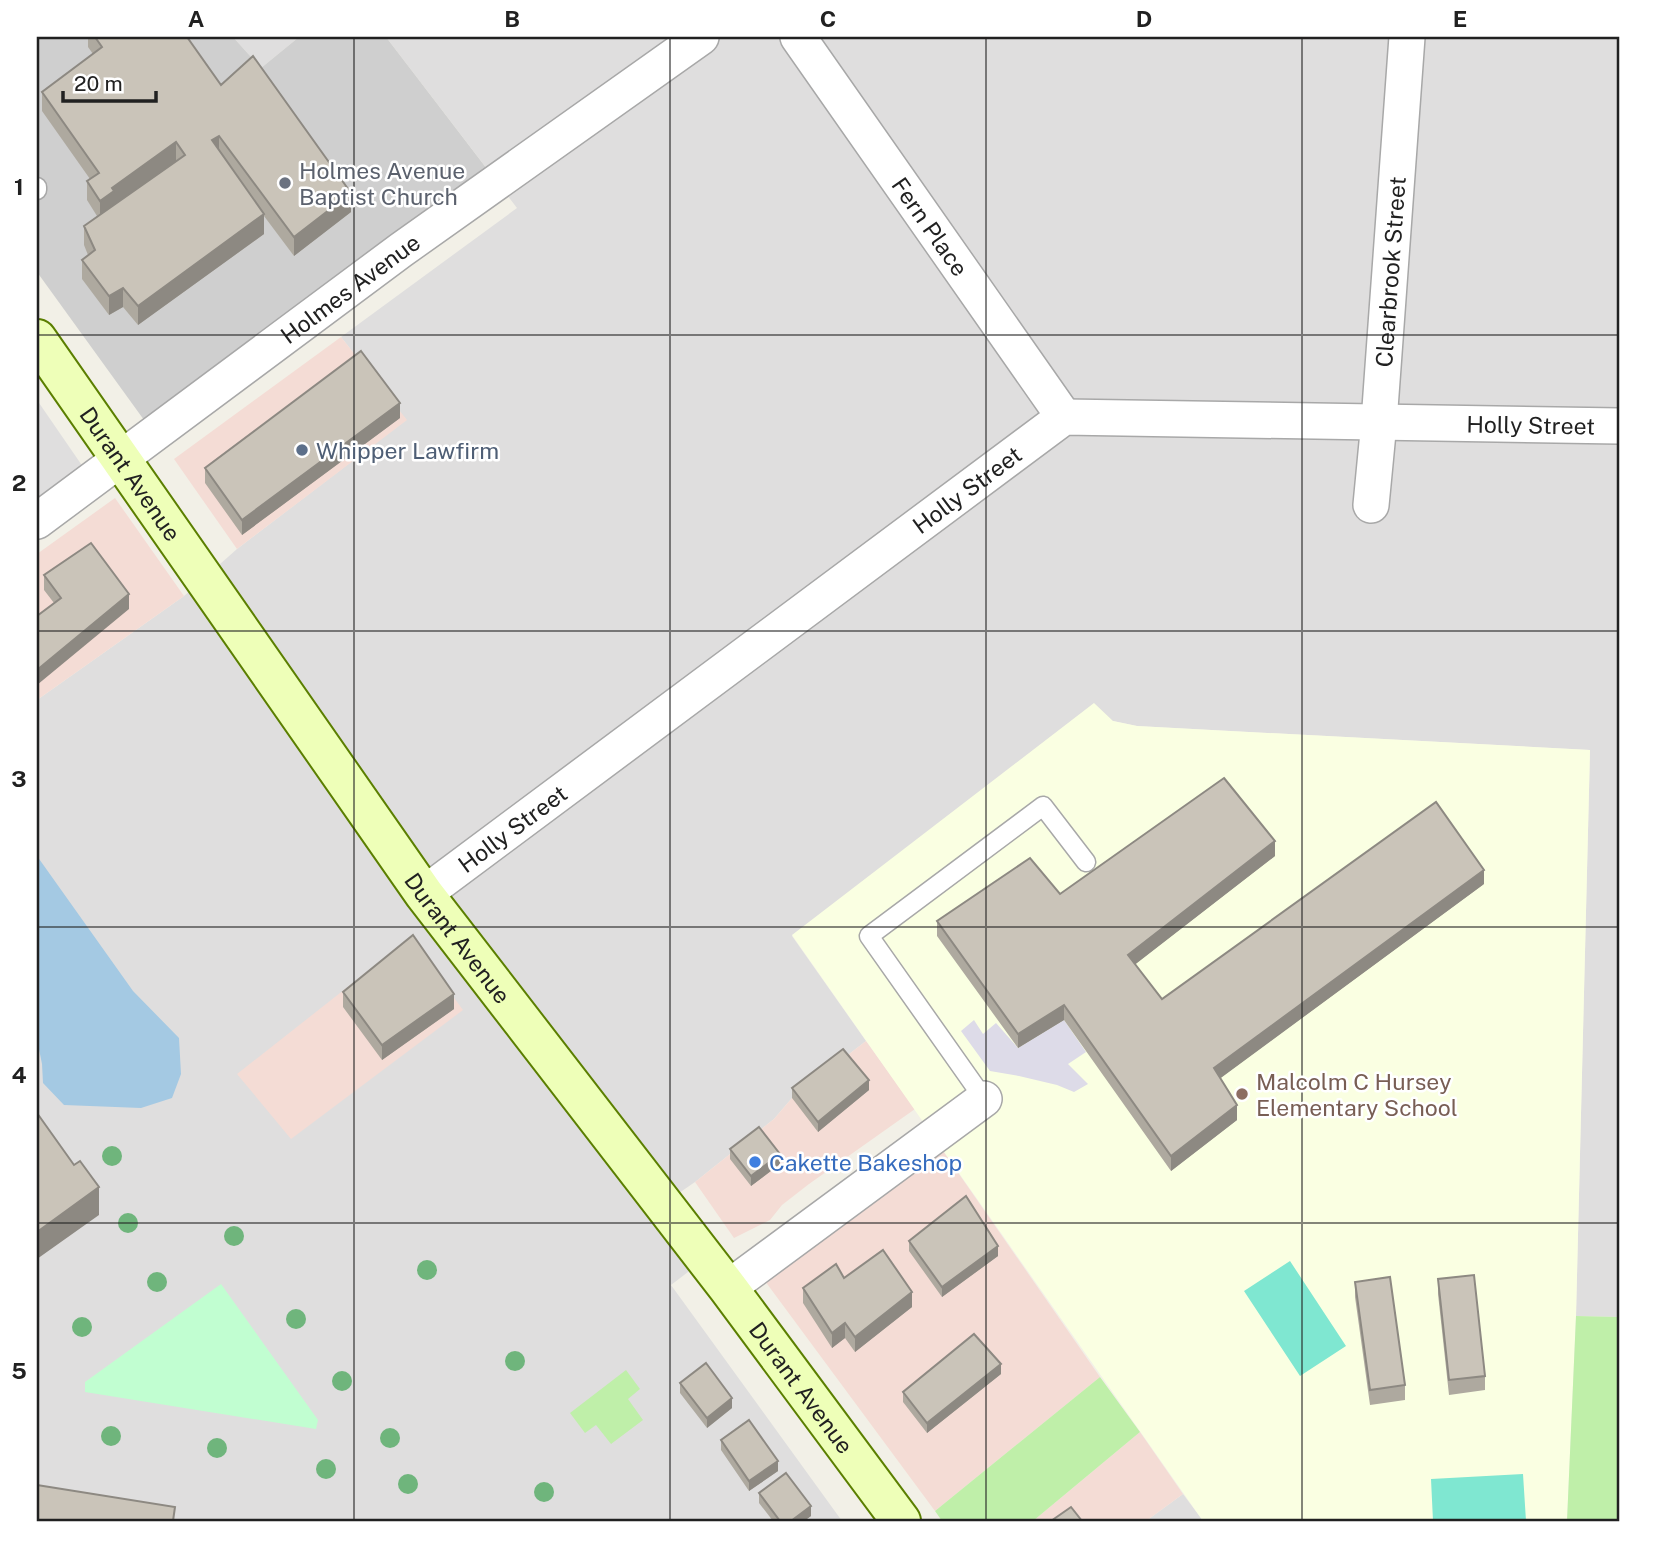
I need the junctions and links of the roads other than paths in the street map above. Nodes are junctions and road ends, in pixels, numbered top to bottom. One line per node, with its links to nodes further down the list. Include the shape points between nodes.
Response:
1 (701, 37): 8 (street, Holmes Avenue, via 411,243)
2 (798, 37): 5 (street, Fern Place)
3 (1407, 37): 6 (street, Clearbrook Street)
4 (37, 339): 8 (street, Durant Avenue)
5 (1064, 417): 6 (street, Holly Street); 12 (street, Holly Street)
6 (1379, 422): 7 (street, Holly Street); 9 (street, Clearbrook Street)
7 (1619, 426)
8 (121, 459): 10 (street, Holmes Avenue); 12 (street, Durant Avenue)
9 (1371, 505)
10 (37, 521)
11 (1086, 862): 13 (lane, via 1043,806 869,936)
12 (424, 894): 14 (street, Durant Avenue)
13 (984, 1099): 14 (street)
14 (728, 1288): 15 (street, Durant Avenue)
15 (901, 1521)

